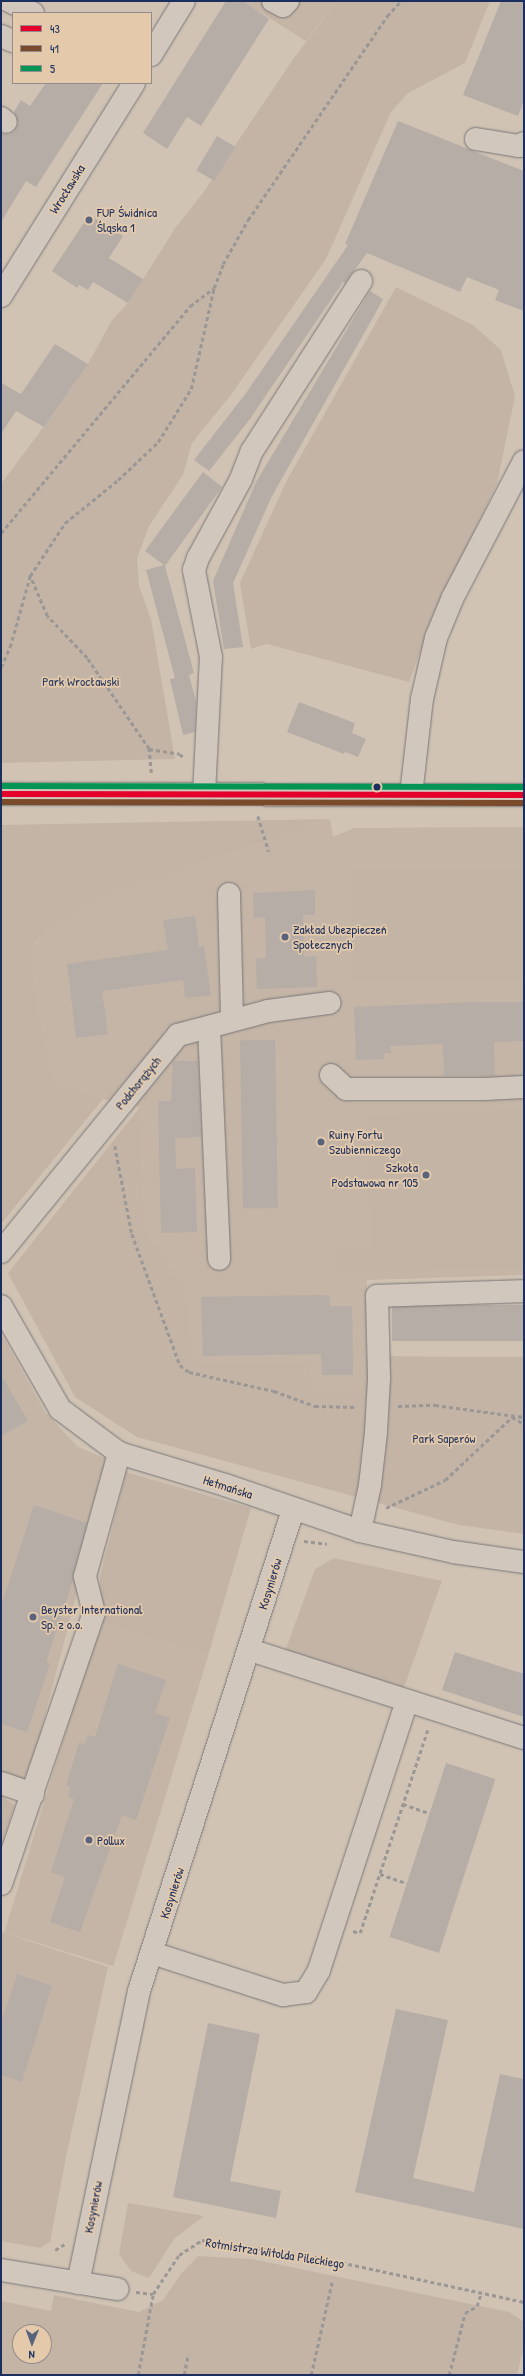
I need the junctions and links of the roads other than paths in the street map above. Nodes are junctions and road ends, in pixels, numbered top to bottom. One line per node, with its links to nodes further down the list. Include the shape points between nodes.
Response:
1 (9, 1): 5 (street)
2 (184, 1): 8 (street)
3 (273, 1): 4 (street, via 283,6)
4 (288, 1)
5 (30, 12)
6 (1, 36): 7 (street)
7 (12, 42)
8 (152, 53)
9 (133, 84): 13 (street, Wrocławska)
10 (476, 139): 11 (street, via 519,146)
11 (524, 143)
12 (361, 281): 16 (street, via 252,451 241,479 194,570 211,657)
13 (1, 296)
14 (524, 461): 17 (street, via 453,597 436,638 422,699)
15 (1, 794): 16 (street)
16 (204, 794): 17 (street)
17 (411, 795): 18 (street)
18 (524, 795)
19 (229, 894): 21 (street)
20 (329, 1003): 21 (street, Podchorążych)
21 (232, 1018): 22 (street, Podchorążych)
22 (209, 1027): 25 (street, Podchorążych, via 178,1035); 26 (street)
23 (331, 1075): 24 (street, via 346,1089)
24 (524, 1087)
25 (1, 1252)
26 (219, 1259)
27 (524, 1291): 31 (street, via 377,1296 377,1407)
28 (1, 1306): 29 (street, Hetmańska, via 60,1409)
29 (119, 1453): 30 (street, Hetmańska, via 225,1485); 37 (street, via 85,1576 94,1613)
30 (293, 1510): 31 (street, Hetmańska); 33 (street, Kosynierów)
31 (363, 1525): 32 (street, Hetmańska, via 453,1552)
32 (524, 1562)
33 (250, 1650): 34 (street); 39 (street, Kosynierów)
34 (407, 1700): 35 (street); 39 (street, via 319,1970 306,1992 283,1995)
35 (524, 1738)
36 (1, 1783): 37 (street)
37 (33, 1794): 38 (street)
38 (1, 1884)
39 (152, 1953): 41 (street, Kosynierów, via 139,1991)
40 (1, 2270): 41 (street)
41 (78, 2283): 42 (street)
42 (117, 2289)

